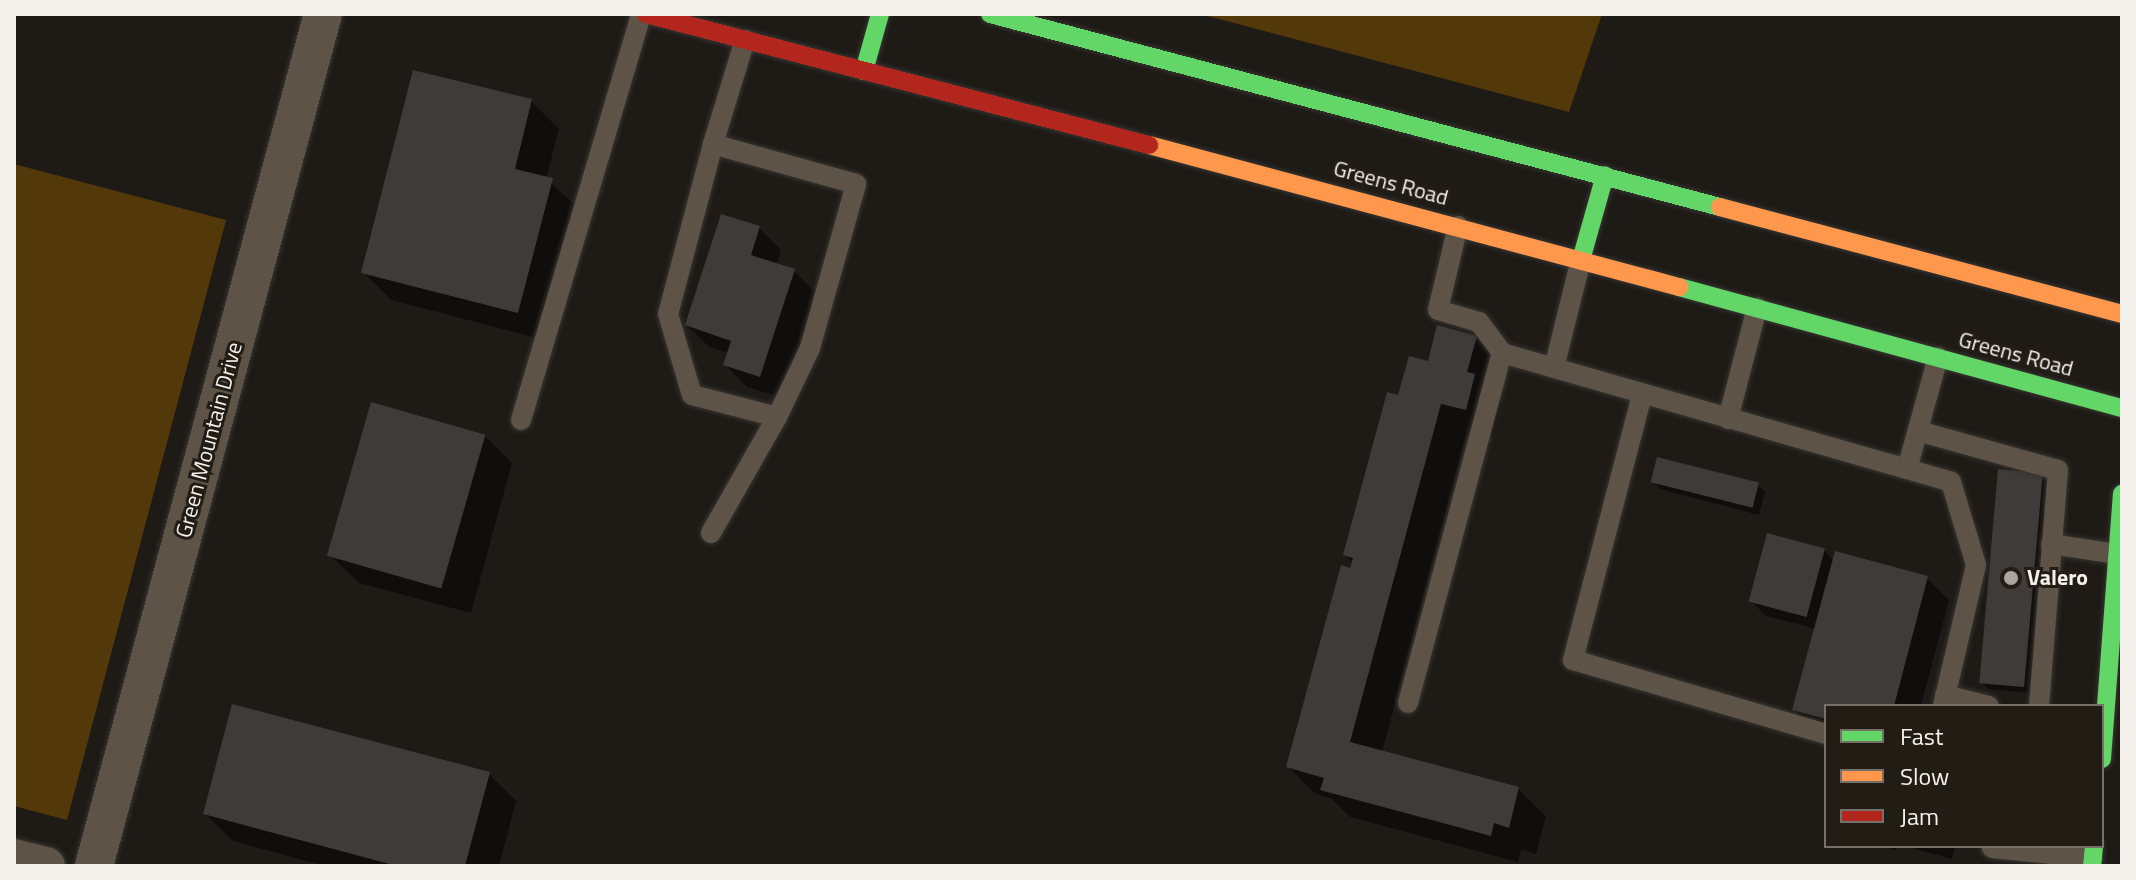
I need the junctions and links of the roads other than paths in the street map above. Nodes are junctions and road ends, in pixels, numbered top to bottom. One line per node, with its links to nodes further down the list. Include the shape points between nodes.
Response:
1 (323, 14): 37 (street, Green Mountain Drive)
2 (643, 14): 5 (main road, Greens Road); 20 (lane)
3 (880, 14): 6 (main road)
4 (990, 14): 8 (main road)
5 (745, 40): 6 (main road, Greens Road); 7 (lane)
6 (864, 71): 9 (main road, Greens Road)
7 (713, 144): 18 (lane, via 668,314 692,395); 18 (lane, via 856,184 810,348)
8 (1605, 175): 10 (main road); 12 (main road)
9 (1458, 226): 10 (main road, Greens Road); 13 (lane, via 1438,310 1479,322)
10 (1581, 260): 11 (main road, Greens Road); 15 (lane)
11 (1757, 308): 14 (main road, Greens Road); 19 (lane)
12 (2122, 314)
13 (1502, 353): 15 (lane); 28 (lane)
14 (1938, 357): 17 (main road, Greens Road); 21 (lane)
15 (1554, 368): 16 (lane)
16 (1642, 395): 19 (lane); 32 (lane, via 1573,660)
17 (2122, 408)
18 (777, 417): 24 (lane)
19 (1728, 419): 22 (lane)
20 (521, 420)
21 (1918, 431): 22 (lane); 25 (lane, via 2058,470)
22 (1907, 469): 27 (lane, via 1951,482 1976,565)
23 (2122, 494): 26 (main road)
24 (711, 533)
25 (2051, 544): 26 (lane); 30 (lane)
26 (2118, 554): 31 (main road)
27 (1944, 700): 29 (lane)
28 (1408, 703)
29 (1974, 704)
30 (2039, 704)
31 (2104, 722)
32 (1824, 733)
33 (1992, 848): 34 (lane)
34 (2093, 857)
35 (14, 858): 36 (street)
36 (46, 866)
37 (94, 866)

